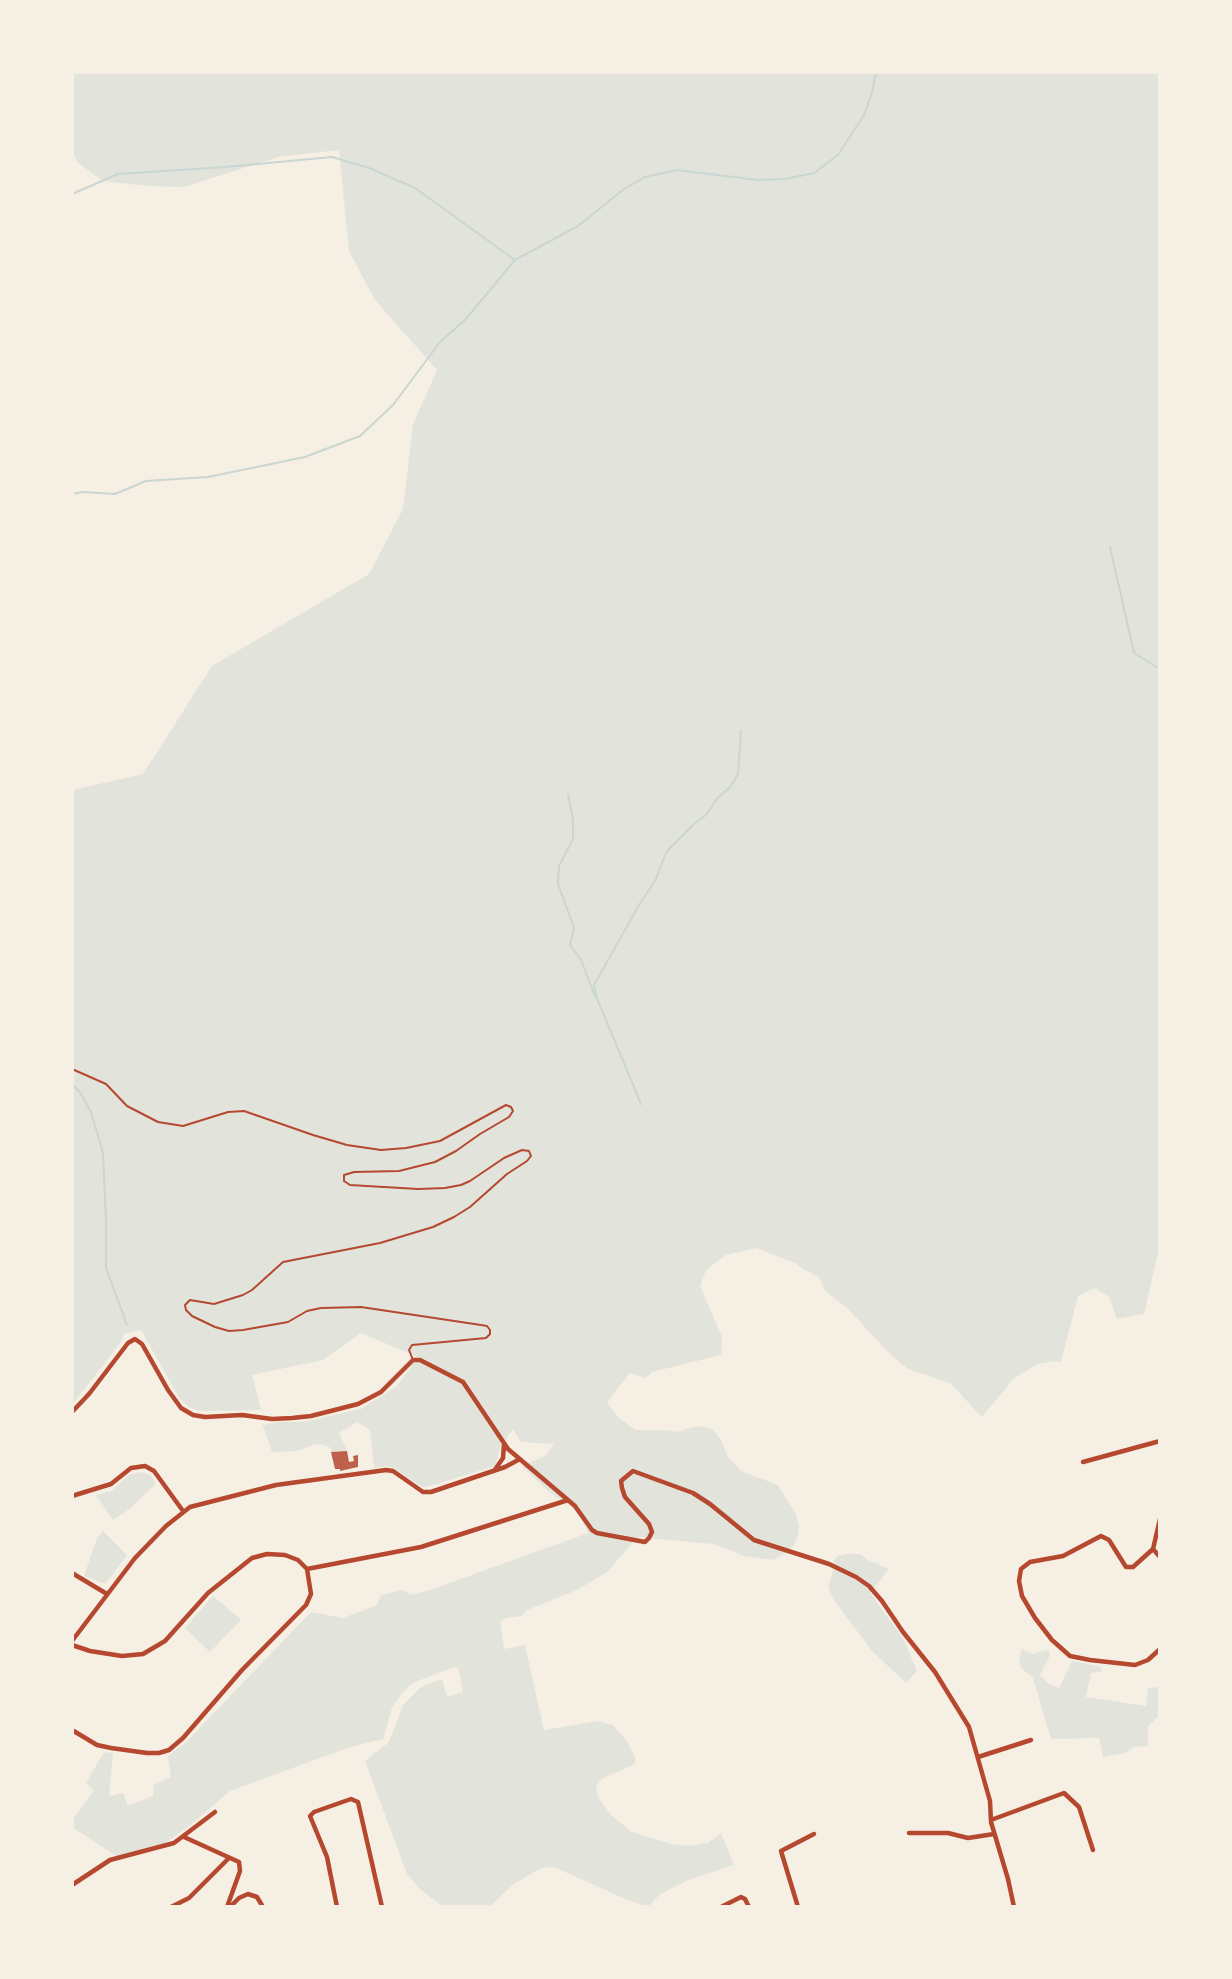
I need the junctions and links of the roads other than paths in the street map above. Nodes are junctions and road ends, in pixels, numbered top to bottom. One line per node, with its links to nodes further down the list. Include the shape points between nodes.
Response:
1 (72, 1068): 2 (lane, via 106,1084 127,1106 158,1122 183,1125 244,1111 313,1136 381,1150 440,1141 506,1105 511,1107 509,1117 435,1162 387,1172 350,1172 343,1178 350,1185 445,1188 470,1181 522,1150 529,1151 527,1161 462,1212 433,1227 380,1243 283,1262 243,1295 214,1304 190,1300 185,1305 192,1316 229,1331 288,1322 321,1308 362,1307 482,1325 490,1330 486,1338 412,1345 409,1350)
2 (413, 1360): 3 (street, via 381,1392 352,1406 292,1418 197,1416 178,1403 142,1344 135,1339 128,1342); 5 (street, via 462,1382)
3 (72, 1412)
4 (1160, 1441): 7 (street)
5 (504, 1445): 6 (street); 8 (street, via 503,1458)
6 (520, 1459): 8 (street); 10 (street)
7 (1083, 1462)
8 (494, 1471): 11 (street, via 426,1493 393,1472 382,1471 265,1487)
9 (72, 1496): 11 (street, via 106,1486 134,1467 145,1466 154,1471)
10 (568, 1500): 15 (street, via 421,1547); 22 (street, via 597,1533 645,1542 652,1532 649,1524 625,1497 621,1481 633,1471 693,1493 754,1540 829,1564 856,1577 876,1593 935,1672 969,1727)
11 (183, 1511): 17 (street, via 135,1558)
12 (1160, 1519): 13 (street)
13 (1153, 1549): 14 (street); 19 (street, via 1129,1568 1107,1538 1097,1536 1063,1556 1030,1562 1021,1569 1019,1581 1022,1596 1035,1618 1070,1656 1135,1665)
14 (1160, 1557)
15 (307, 1569): 18 (street, via 285,1555 252,1558 208,1593 165,1641 143,1654 122,1656 90,1651); 20 (street, via 310,1594 306,1605 169,1750 147,1754 111,1748 97,1745)
16 (72, 1573): 17 (street)
17 (107, 1594): 18 (street)
18 (72, 1643)
19 (1160, 1649)
20 (72, 1730)
21 (1031, 1740): 22 (street)
22 (978, 1757): 24 (street, via 991,1805)
23 (215, 1812): 28 (street)
24 (990, 1820): 27 (street); 29 (street, via 1065,1792 1079,1807)
25 (909, 1833): 27 (street, via 948,1833 968,1838)
26 (814, 1834): 39 (street, via 781,1851)
27 (994, 1834): 40 (street)
28 (184, 1837): 30 (street); 31 (street, via 167,1846 110,1860)
29 (1093, 1850)
30 (229, 1858): 32 (street, via 189,1898); 33 (street, via 237,1860 241,1868)
31 (72, 1885)
32 (171, 1907)
33 (228, 1907): 34 (street, via 248,1894)
34 (263, 1907)
35 (337, 1907): 36 (street, via 327,1857 310,1816 351,1799 357,1800)
36 (382, 1907)
37 (721, 1907): 38 (street, via 741,1897)
38 (749, 1907)
39 (798, 1907)
40 (1014, 1907)

